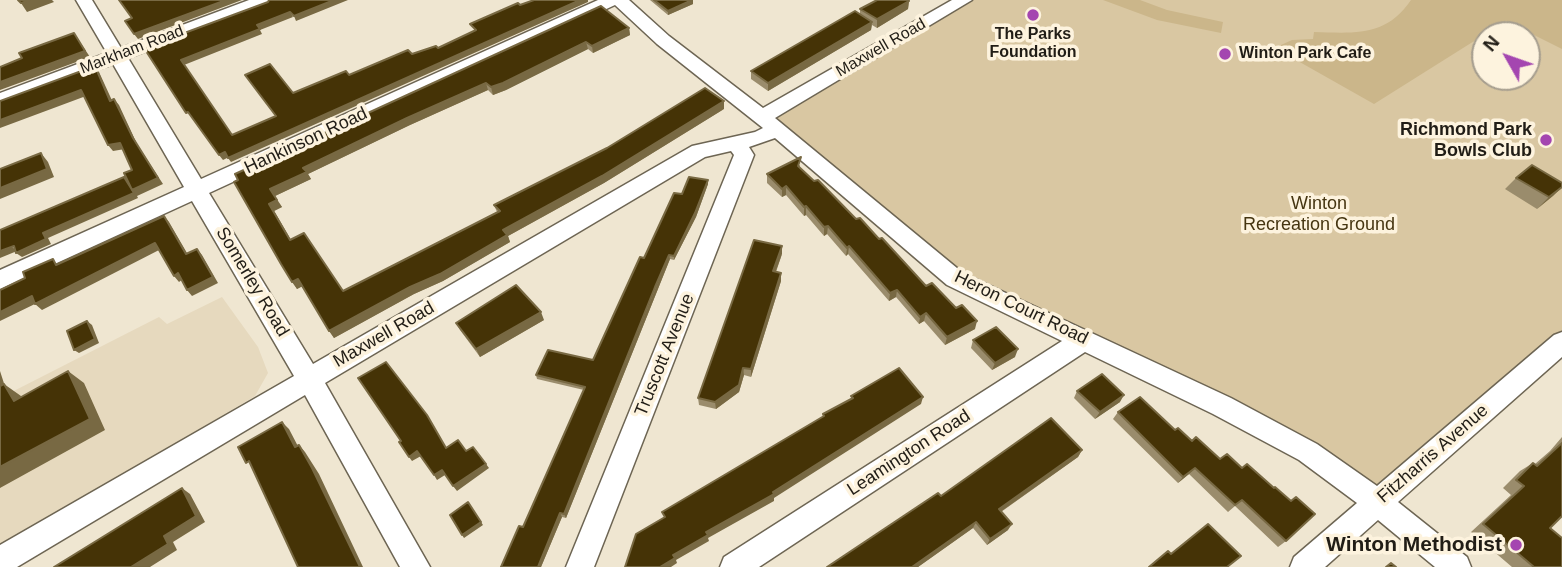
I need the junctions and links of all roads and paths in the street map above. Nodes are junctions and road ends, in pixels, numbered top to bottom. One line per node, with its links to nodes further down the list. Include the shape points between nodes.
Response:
1 (83, 0): 6 (street, Somerley Road)
2 (264, 0): 6 (street, Markham Road)
3 (612, 0): 10 (street, Hankinson Road)
4 (620, 0): 8 (street, Heron Court Road)
5 (964, 0): 8 (street, Maxwell Road)
6 (118, 55): 7 (street, Markham Road); 10 (street, Somerley Road)
7 (0, 100)
8 (769, 123): 9 (street, Maxwell Road, via 761,138); 12 (street, Heron Court Road, via 955,279)
9 (737, 144): 14 (street, Maxwell Road, via 699,151); 18 (street, Truscott Avenue, via 744,155 740,166)
10 (198, 190): 11 (street, Hankinson Road); 14 (street, Somerley Road)
11 (0, 279)
12 (1084, 339): 15 (street, Heron Court Road, via 1308,452); 19 (street, Leamington Road)
13 (1562, 342): 15 (street, Fitzharris Avenue)
14 (309, 379): 16 (street, Maxwell Road); 17 (street, Somerley Road)
15 (1377, 502): 20 (street, Fitzharris Avenue); 21 (street, Heron Court Road)
16 (0, 561)
17 (416, 567)
18 (580, 567)
19 (734, 567)
20 (1304, 567)
21 (1457, 567)

